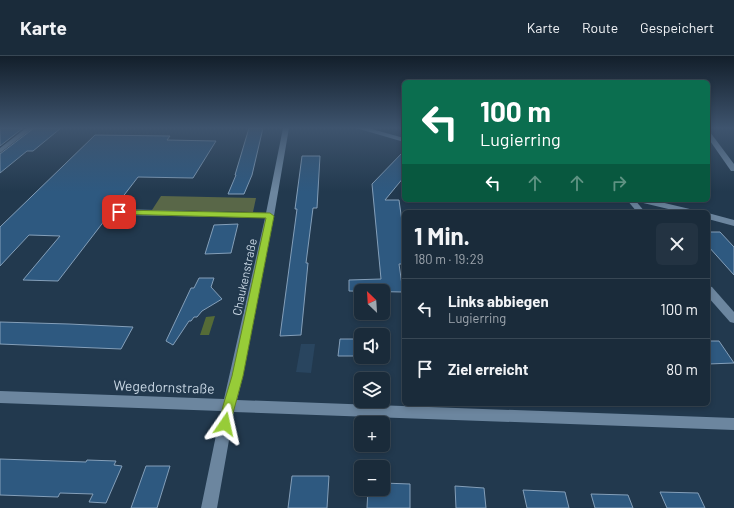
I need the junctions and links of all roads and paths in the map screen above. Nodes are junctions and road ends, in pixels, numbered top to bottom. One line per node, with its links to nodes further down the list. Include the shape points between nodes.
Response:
1 (282, 149): 9 (street, Chaukenstraße)
2 (720, 149): 3 (street)
3 (734, 169)
4 (633, 202): 6 (street)
5 (650, 202): 7 (street)
6 (639, 210)
7 (683, 210)
8 (119, 212): 9 (street)
9 (270, 216): 15 (street, Chaukenstraße, via 237,376)
10 (710, 217): 11 (street)
11 (734, 223)
12 (710, 292): 13 (street)
13 (734, 319)
14 (0, 397): 15 (street, Wegedornstraße)
15 (228, 406): 16 (street, Wegedornstraße); 17 (street, Chaukenstraße)
16 (734, 424)
17 (209, 508)

